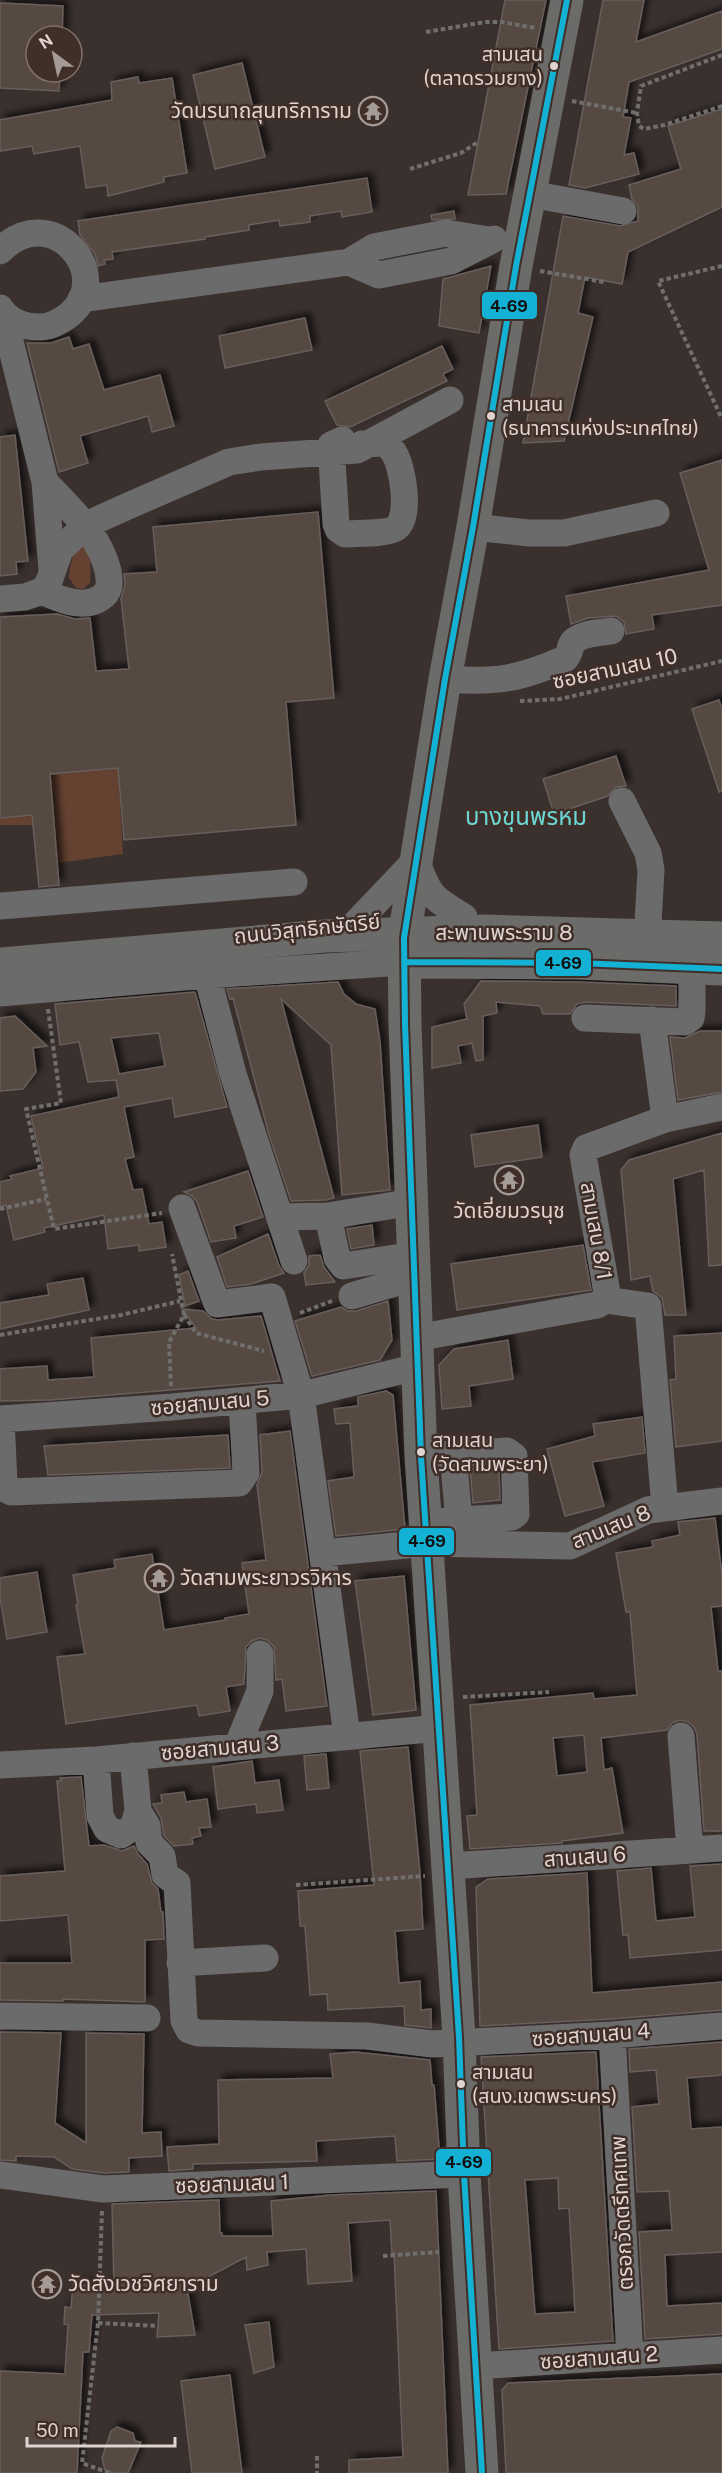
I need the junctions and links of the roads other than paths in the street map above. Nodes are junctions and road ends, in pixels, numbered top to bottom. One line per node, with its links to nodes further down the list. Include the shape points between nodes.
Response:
1 (567, 0): 2 (main road)
2 (530, 194): 3 (street); 4 (main road)
3 (623, 211)
4 (523, 232): 6 (street, via 489,240 446,233 374,247 349,262); 13 (main road)
5 (3, 240): 6 (street, via 39,232 68,243 84,268)
6 (81, 299): 7 (street, via 66,317 46,327 15,322)
7 (2, 311): 10 (street)
8 (369, 443): 9 (street); 9 (street, via 442,398); 9 (street, via 384,443 399,463 405,509 403,521 394,530 345,534 338,530)
9 (331, 448): 12 (street, via 230,462)
10 (45, 482): 12 (street); 14 (street)
11 (656, 513): 13 (street, via 564,532)
12 (86, 525): 14 (street, via 60,550); 14 (street, via 104,553 110,582 106,594 96,601 64,602)
13 (473, 527): 17 (main road)
14 (47, 582): 15 (street, via 25,597)
15 (0, 599)
16 (611, 631): 17 (street, via 579,637 565,659 513,678 482,682)
17 (445, 679): 19 (main road)
18 (622, 801): 24 (street, via 648,853)
19 (416, 860): 22 (street, via 434,898); 23 (main road); 26 (street)
20 (294, 882): 21 (street)
21 (0, 906)
22 (468, 917): 23 (main road, ถนนวิสุทธิกษัตริย์); 24 (main road, ถนนวิสุทธิกษัตริย์); 29 (main road, via 454,929)
23 (407, 919): 26 (street, ถนนวิสุทธิกษัตริย์); 30 (main road)
24 (648, 923): 25 (main road, ถนนวิสุทธิกษัตริย์)
25 (722, 923)
26 (355, 924): 28 (street, ถนนวิสุทธิกษัตริย์)
27 (722, 938): 31 (main road, สะพานพระราม 8, bridge, via 485,931 325,936)
28 (0, 958)
29 (453, 961): 30 (main road, ถนนวิสุทธิกษัตริย์); 33 (main road, ถนนวิสุทธิกษัตริย์); 37 (street, via 422,980)
30 (404, 962): 32 (street, ถนนวิสุทธิกษัตริย์); 37 (main road)
31 (0, 964)
32 (369, 964): 34 (street, ถนนวิสุทธิกษัตริย์); 37 (street, via 392,989)
33 (712, 966): 35 (main road, สะพานพระราม 8, via 400,953 229,963); 39 (street, via 691,1018 685,1022)
34 (207, 975): 36 (street, ถนนวิสุทธิกษัตริย์); 45 (street, via 230,1065)
35 (0, 984)
36 (0, 993)
37 (404, 1017): 42 (main road)
38 (585, 1018): 39 (street)
39 (652, 1020): 41 (street)
40 (722, 1107): 41 (street, สามเสน 8/1)
41 (666, 1119): 49 (street, สามเสน 8/1, via 594,1144 583,1155 607,1293)
42 (413, 1202): 44 (street); 47 (main road)
43 (174, 1210): 51 (street, via 217,1304 272,1297)
44 (328, 1216): 45 (street); 47 (street, via 337,1258 343,1266)
45 (281, 1217): 46 (street)
46 (294, 1261)
47 (415, 1266): 48 (street); 50 (main road)
48 (344, 1298)
49 (605, 1300): 50 (street, สามเสน 8/1); 57 (street, via 648,1306)
50 (417, 1353): 51 (street, ซอยสามเสน 5); 55 (main road)
51 (301, 1395): 52 (street, ซอยสามเสน 5); 60 (street)
52 (242, 1401): 53 (street, ซอยสามเสน 5); 53 (street, via 246,1473 239,1483 11,1492 4,1483)
53 (0, 1419)
54 (453, 1455): 55 (street); 58 (street); 58 (street, via 507,1451 514,1456 516,1515)
55 (421, 1456): 59 (main road)
56 (722, 1501): 57 (street, สานเสน 8)
57 (666, 1507): 59 (street, สานเสน 8, via 648,1509 570,1546)
58 (459, 1520): 59 (street)
59 (427, 1532): 60 (street); 62 (main road)
60 (323, 1553): 63 (street)
61 (260, 1654): 65 (street, via 260,1691)
62 (438, 1714): 63 (street, ซอยสามเสน 3); 72 (main road)
63 (347, 1736): 65 (street, ซอยสามเสน 3)
64 (681, 1736): 71 (street)
65 (237, 1747): 66 (street, ซอยสามเสน 3)
66 (133, 1756): 67 (street, ซอยสามเสน 3); 69 (street)
67 (96, 1760): 68 (street, ซอยสามเสน 3); 69 (street, via 100,1816 107,1829 121,1835 133,1827)
68 (0, 1765)
69 (138, 1811): 74 (street, ซอยสามเสน 4, via 147,1826 149,1844 162,1856 165,1875 177,1883)
70 (722, 1848): 71 (street, สานเสน 6)
71 (690, 1850): 72 (street, สานเสน 6)
72 (449, 1870): 79 (main road)
73 (265, 1958): 74 (street)
74 (180, 1963): 79 (street, ซอยสามเสน 4, via 184,2021 189,2030 198,2033 367,2036 432,2044)
75 (0, 2016): 76 (street)
76 (147, 2018)
77 (722, 2026): 78 (street, ซอยสามเสน 4)
78 (612, 2035): 79 (street, ซอยสามเสน 4); 83 (street, ตรอกวัดตรีทศเทพ)
79 (459, 2043): 80 (main road)
80 (464, 2174): 81 (street, ซอยสามเสน 1, via 103,2189); 84 (main road)
81 (0, 2175)
82 (722, 2350): 83 (street, ซอยสามเสน 2)
83 (630, 2356): 84 (street, ซอยสามเสน 2)
84 (476, 2366): 85 (main road)
85 (482, 2473)

